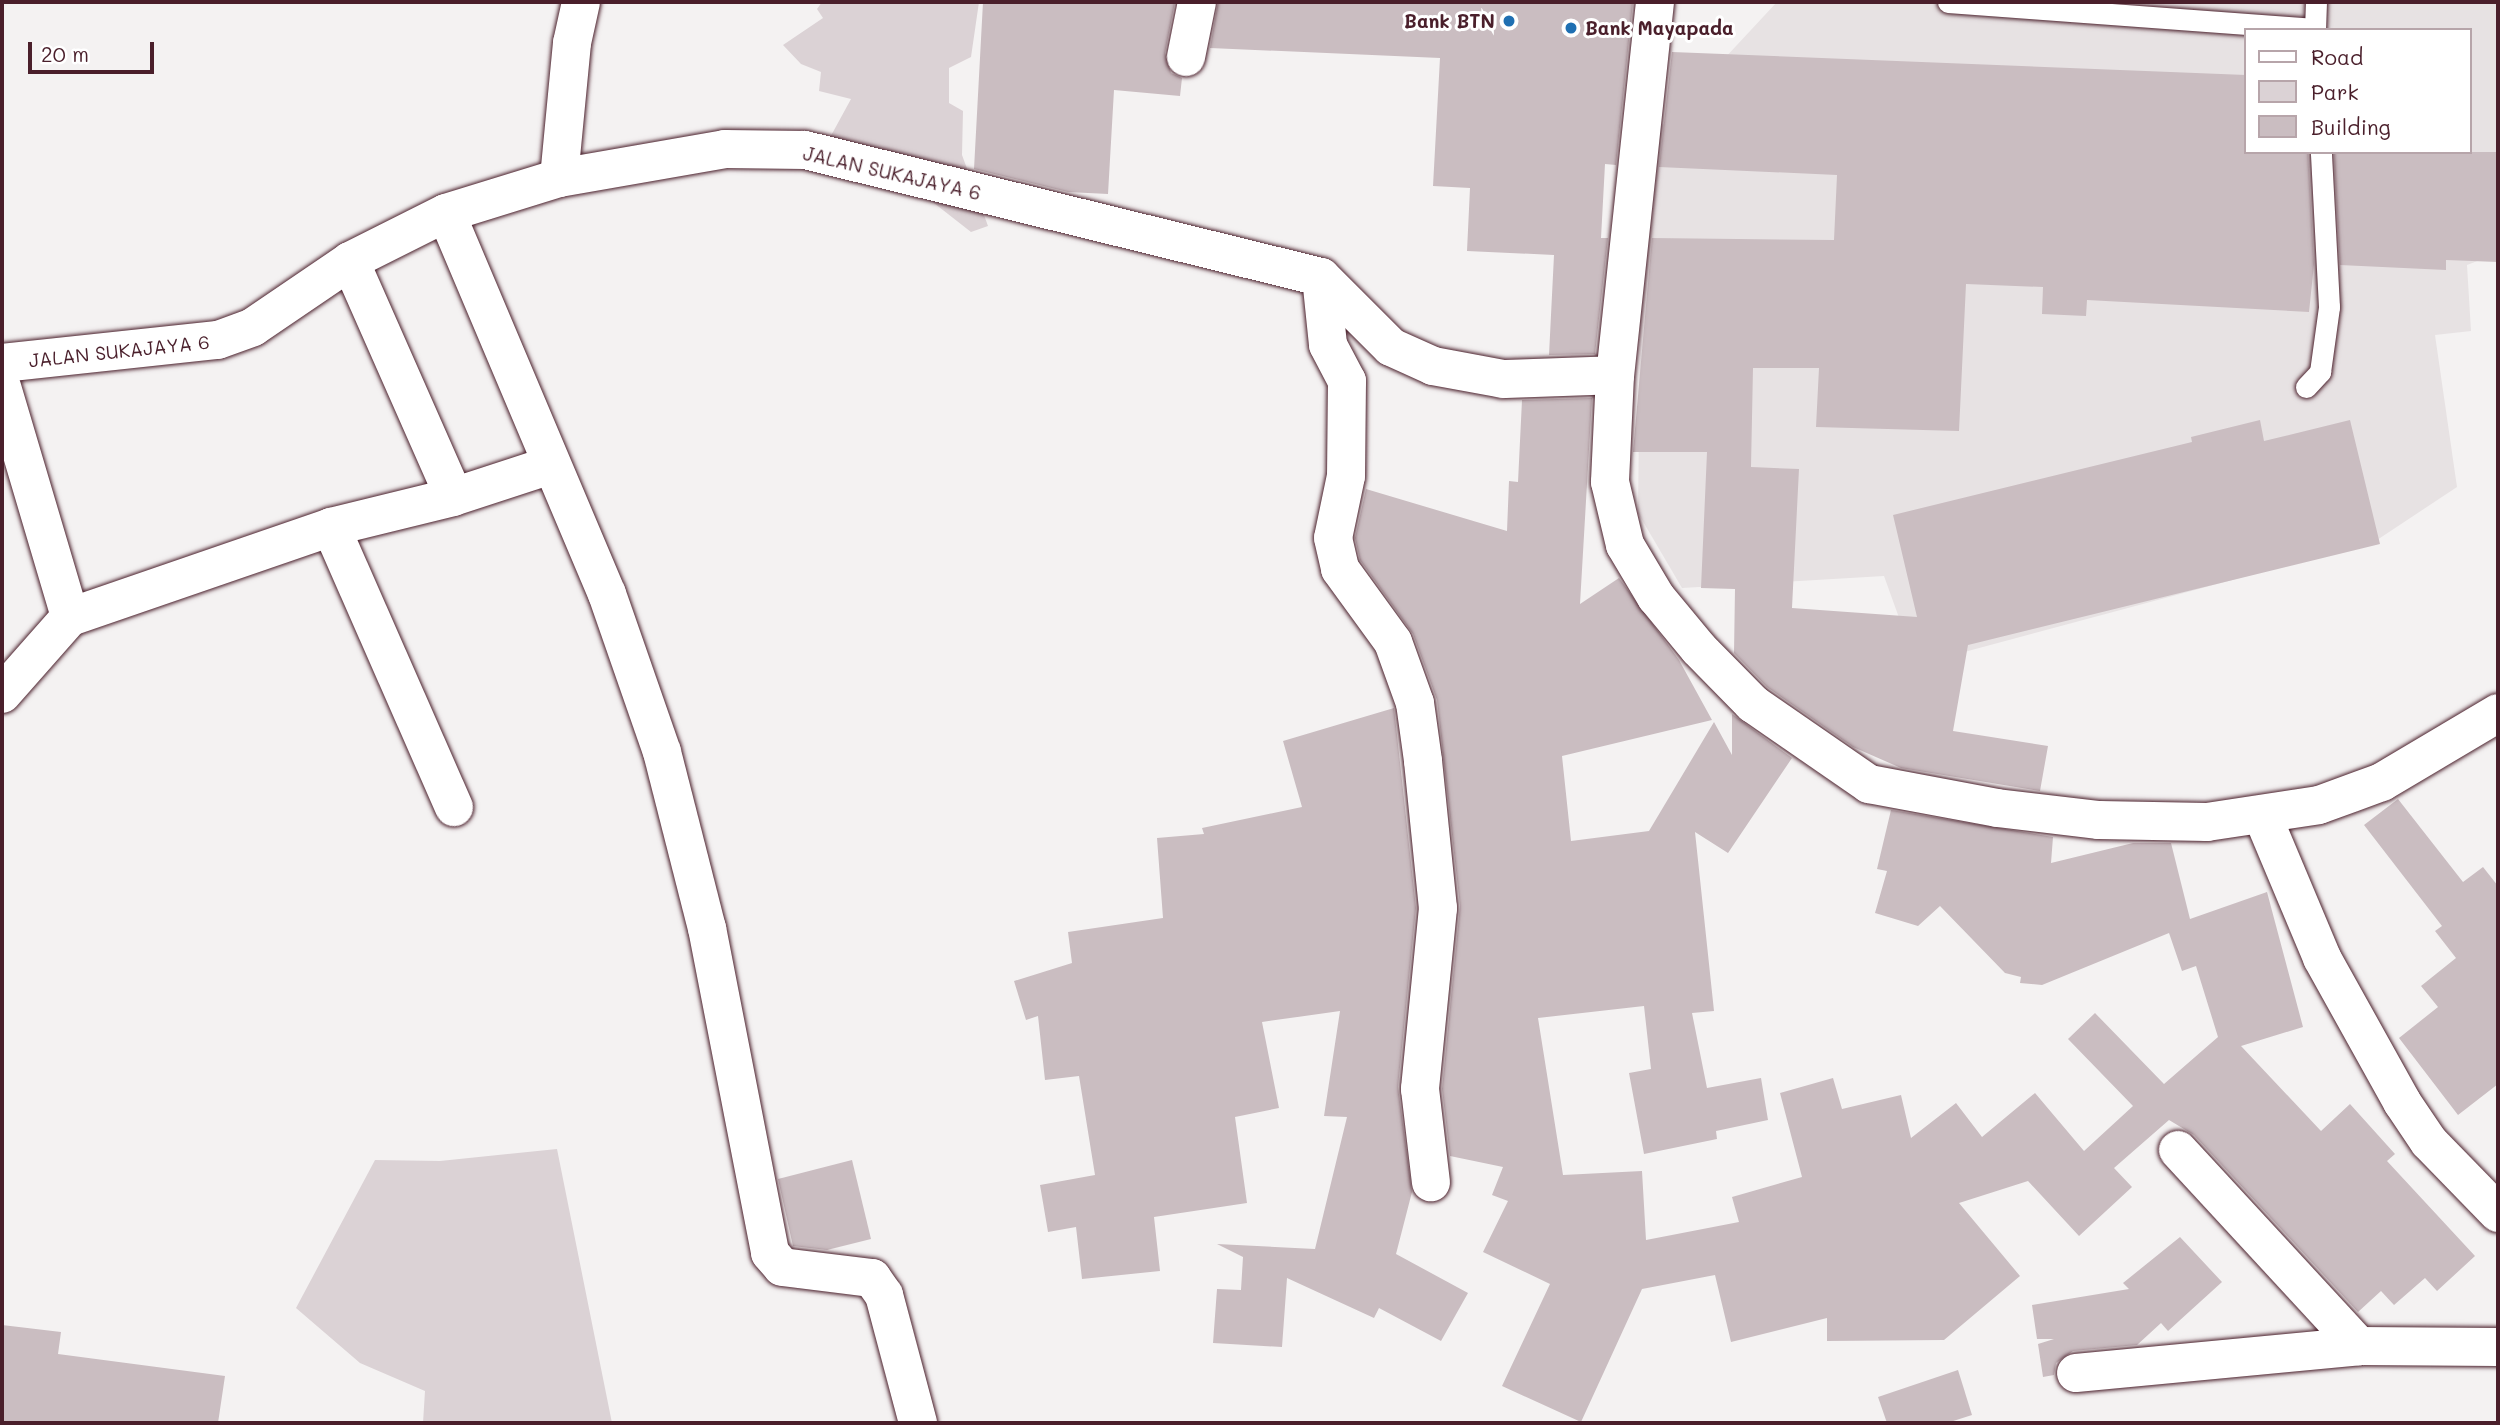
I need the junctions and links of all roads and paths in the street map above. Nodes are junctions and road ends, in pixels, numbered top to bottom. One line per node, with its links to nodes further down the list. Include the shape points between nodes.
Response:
1 (581, 2): 10 (street, via 572,43)
2 (1197, 2): 8 (street)
3 (1655, 2): 15 (street)
4 (1948, 2): 6 (lane)
5 (2316, 2): 7 (lane)
6 (2301, 28)
7 (2315, 28)
8 (1186, 57)
9 (2321, 154): 17 (lane, via 2329,307 2320,373)
10 (559, 178): 11 (street, JALAN SUKAJAYA 6); 13 (street, JALAN SUKAJAYA 6, via 725,149 805,150)
11 (446, 213): 12 (street, JALAN SUKAJAYA 6); 18 (street)
12 (350, 261): 14 (street, JALAN SUKAJAYA 6, via 253,327 218,340); 19 (street)
13 (1321, 277): 15 (street, via 1391,347 1433,366 1503,379); 27 (street, via 1328,345 1347,381 1346,476 1334,538 1340,569 1393,642 1415,703 1423,761 1438,908 1420,1089)
14 (2, 363)
15 (1615, 375): 25 (street, via 1610,482 1625,545 1656,597 1753,704 1869,784 1997,808 2099,820 2207,822)
16 (2, 387): 21 (street)
17 (2306, 387)
18 (551, 465): 20 (street, via 453,497); 32 (street, via 607,594 662,752 707,928 770,1253 782,1266 872,1278 879,1286)
19 (448, 483)
20 (331, 527): 21 (street); 24 (street)
21 (70, 617): 22 (street)
22 (2, 694)
23 (2498, 713): 25 (street, via 2382,782 2319,804)
24 (454, 807)
25 (2262, 815): 28 (street, via 2322,958 2402,1102 2429,1142)
26 (2178, 1150): 29 (street)
27 (1431, 1182)
28 (2498, 1213)
29 (2359, 1346): 30 (street); 31 (street)
30 (2498, 1347)
31 (2076, 1373)
32 (918, 1423)

